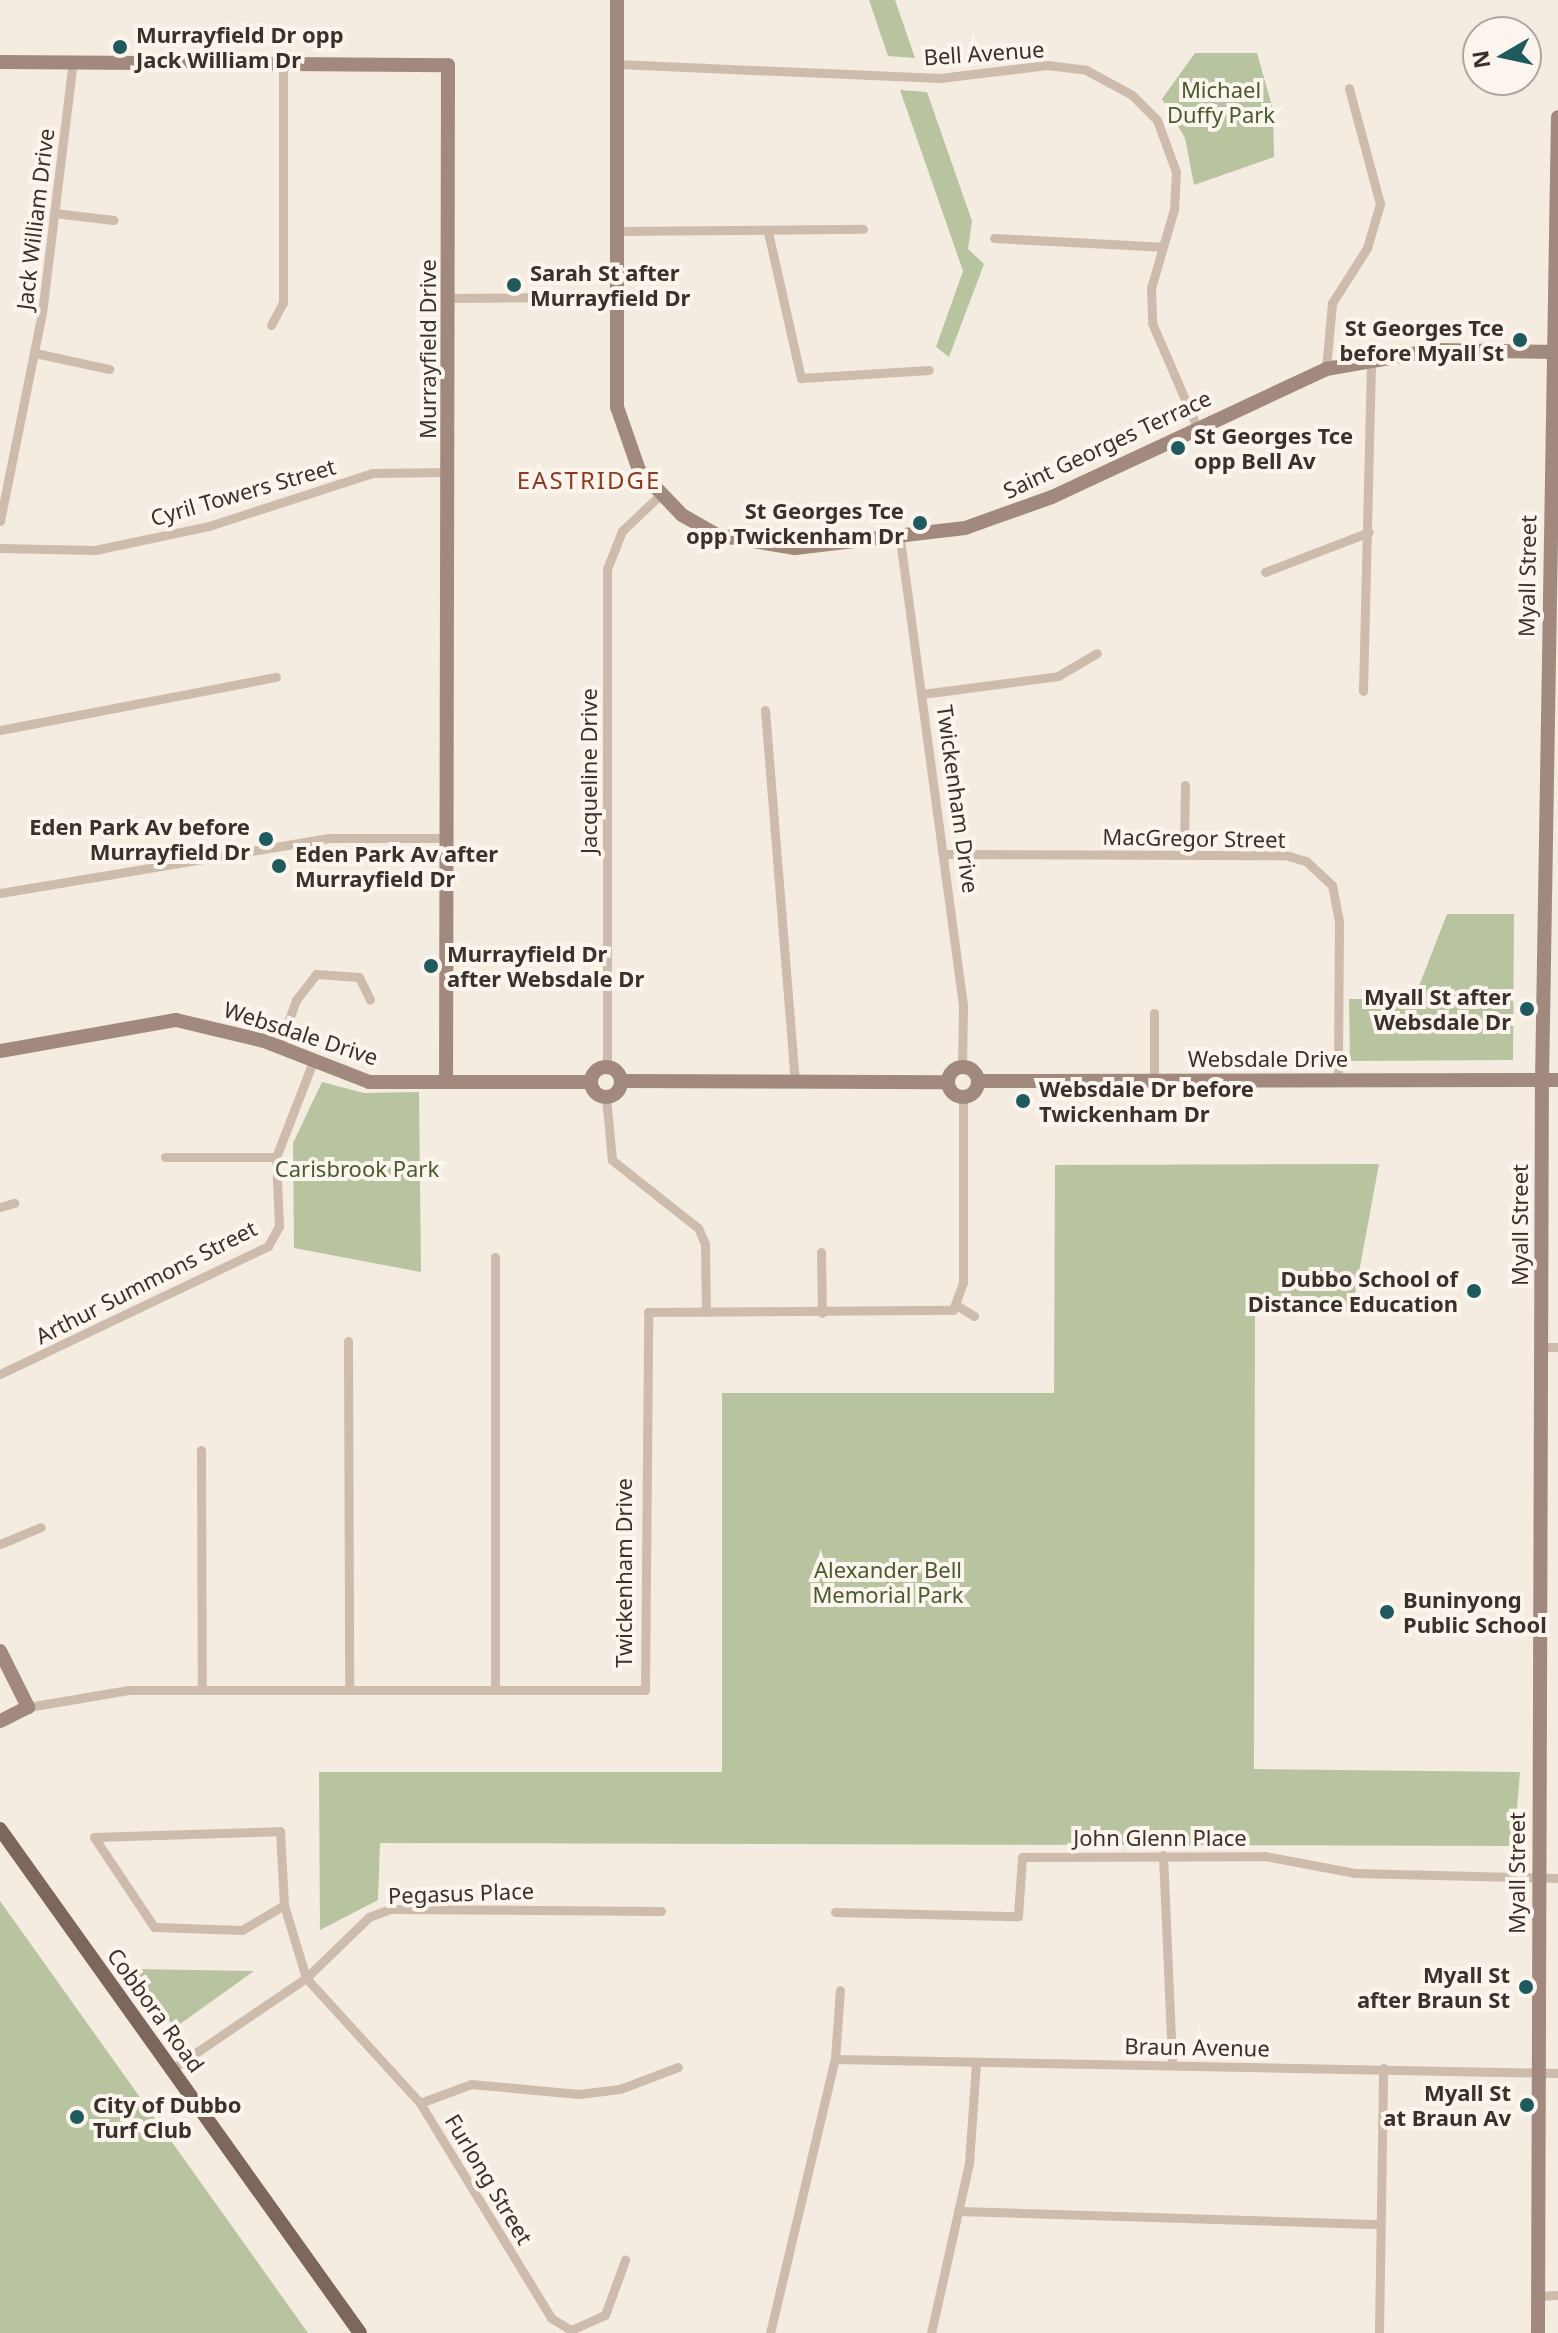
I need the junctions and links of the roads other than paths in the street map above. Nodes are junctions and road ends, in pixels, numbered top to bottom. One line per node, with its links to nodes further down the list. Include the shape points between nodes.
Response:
1 (617, 0): 5 (street, Saint Georges Terrace)
2 (0, 62): 3 (street, Murrayfield Drive)
3 (73, 62): 4 (street, Murrayfield Drive); 8 (street, Jack William Drive)
4 (283, 63): 16 (street, Murrayfield Drive, via 448,65); 17 (street, via 283,302)
5 (617, 64): 11 (street, Saint Georges Terrace); 14 (street, Bell Avenue, via 940,78 1014,66 1086,70 1132,95 1170,145 1174,209)
6 (1349, 88): 22 (street, via 1380,204 1367,248 1332,303)
7 (1558, 117): 18 (street, Myall Street)
8 (54, 213): 9 (street); 19 (street, Jack William Drive)
9 (114, 220)
10 (863, 229): 12 (street)
11 (616, 231): 12 (street); 15 (street, Saint Georges Terrace)
12 (768, 232): 23 (street, via 801,378)
13 (994, 238): 14 (street)
14 (1163, 247): 24 (street, Bell Avenue, via 1151,288 1152,323)
15 (615, 297): 16 (street); 26 (street, Saint Georges Terrace, via 617,407 639,470)
16 (452, 298): 25 (street, Murrayfield Drive)
17 (271, 325)
18 (1556, 352): 20 (street, Saint Georges Terrace, via 1436,350); 36 (street, Myall Street)
19 (35, 353): 21 (street); 27 (street, Jack William Drive)
20 (1371, 361): 22 (street, Saint Georges Terrace); 28 (street)
21 (109, 369)
22 (1326, 369): 24 (street, Saint Georges Terrace)
23 (929, 370)
24 (1197, 427): 29 (street, Saint Georges Terrace, via 1022,510)
25 (449, 472): 30 (street, Cyril Towers Street, via 372,473 209,526 95,550); 40 (street, Murrayfield Drive)
26 (660, 495): 29 (street, Saint Georges Terrace, via 717,535 754,545); 50 (street, Jacqueline Drive, via 622,531 607,569)
27 (0, 521)
28 (1369, 532): 31 (street); 34 (street)
29 (900, 539): 35 (street, Twickenham Drive)
30 (0, 548)
31 (1265, 572)
32 (1097, 653): 35 (street, via 1058,676)
33 (276, 677): 38 (street)
34 (1363, 691)
35 (922, 694): 41 (street, Twickenham Drive)
36 (1552, 699): 57 (street, Myall Street)
37 (765, 710): 53 (street)
38 (0, 730)
39 (1185, 785): 42 (street)
40 (448, 838): 43 (street, via 330,838); 58 (street, Murrayfield Drive)
41 (944, 854): 42 (street, MacGregor Street); 49 (street, Twickenham Drive, via 963,1005)
42 (1184, 854): 56 (street, MacGregor Street, via 1285,855 1313,866 1332,885 1339,921)
43 (0, 893)
44 (370, 1000): 46 (street, via 359,977 316,974 296,1000)
45 (1154, 1013): 55 (street)
46 (279, 1048): 47 (street, Websdale Drive, via 176,1020); 48 (street, Websdale Drive)
47 (0, 1051)
48 (312, 1064): 58 (street, Websdale Drive, via 369,1082); 64 (street, Arthur Summons Street)
49 (962, 1066): 54 (street); 60 (street)
50 (607, 1067): 52 (street); 59 (street)
51 (1558, 1080): 57 (street, Websdale Drive)
52 (621, 1081): 53 (street); 61 (street)
53 (795, 1081): 60 (street)
54 (978, 1081): 55 (street, Websdale Drive); 62 (street)
55 (1154, 1081): 56 (street, Websdale Drive)
56 (1338, 1081): 57 (street, Websdale Drive)
57 (1542, 1081): 74 (street, Myall Street)
58 (446, 1082): 59 (street, Websdale Drive)
59 (591, 1082): 61 (street)
60 (948, 1082): 62 (street)
61 (606, 1097): 70 (street, via 612,1160 698,1228 705,1244)
62 (963, 1097): 69 (street)
63 (165, 1157): 64 (street)
64 (276, 1157): 76 (street, Arthur Summons Street, via 279,1226 268,1246)
65 (14, 1203): 66 (street)
66 (0, 1207)
67 (821, 1252): 71 (street)
68 (495, 1257): 83 (street)
69 (958, 1306): 71 (street, Twickenham Drive, via 932,1314); 72 (street)
70 (706, 1312): 71 (street, Twickenham Drive); 83 (street, Twickenham Drive, via 648,1312 645,1690)
71 (822, 1313)
72 (974, 1316)
73 (348, 1341): 82 (street)
74 (1542, 1347): 75 (street); 88 (street, Myall Street)
75 (1558, 1347)
76 (0, 1374)
77 (201, 1450): 81 (street)
78 (41, 1527): 79 (street)
79 (0, 1544)
80 (0, 1651): 84 (street)
81 (202, 1689): 82 (street, Twickenham Drive); 84 (street, Twickenham Drive, via 90,1692)
82 (349, 1690): 83 (street, Twickenham Drive)
83 (495, 1690)
84 (28, 1707): 85 (street, Twickenham Drive)
85 (0, 1721)
86 (0, 1829): 100 (main road, Cobbora Road)
87 (1163, 1855): 88 (street, John Glenn Place, via 1265,1856 1355,1873); 92 (street, John Glenn Place, via 1022,1857 1018,1916); 97 (street)
88 (1539, 1874): 89 (street, John Glenn Place); 101 (street, Myall Street)
89 (1558, 1878)
90 (284, 1905): 90 (street, via 280,1831 94,1837 154,1927 242,1930); 93 (street)
91 (661, 1911): 93 (street, Pegasus Place, via 390,1909 369,1917)
92 (835, 1912)
93 (306, 1978): 100 (street, Pegasus Place); 103 (street, Furlong Street)
94 (840, 1990): 95 (street)
95 (835, 2059): 96 (street, Braun Avenue); 110 (street)
96 (976, 2062): 97 (street, Braun Avenue); 104 (street)
97 (1172, 2065): 99 (street, Braun Avenue)
98 (678, 2067): 103 (street, via 620,2089 579,2094 471,2084)
99 (1383, 2068): 101 (street, Braun Avenue); 105 (street)
100 (172, 2069): 109 (main road, Cobbora Road)
101 (1538, 2072): 102 (street, Braun Avenue); 108 (street, Myall Street)
102 (1558, 2073)
103 (420, 2103): 106 (street, Furlong Street, via 551,2318 571,2330 591,2326 605,2315)
104 (958, 2211): 105 (street); 111 (street)
105 (1380, 2224): 112 (street)
106 (625, 2260)
107 (1558, 2295): 108 (street)
108 (1538, 2296): 113 (street, Myall Street)
109 (360, 2333)
110 (770, 2333)
111 (931, 2333)
112 (1379, 2333)
113 (1538, 2333)

